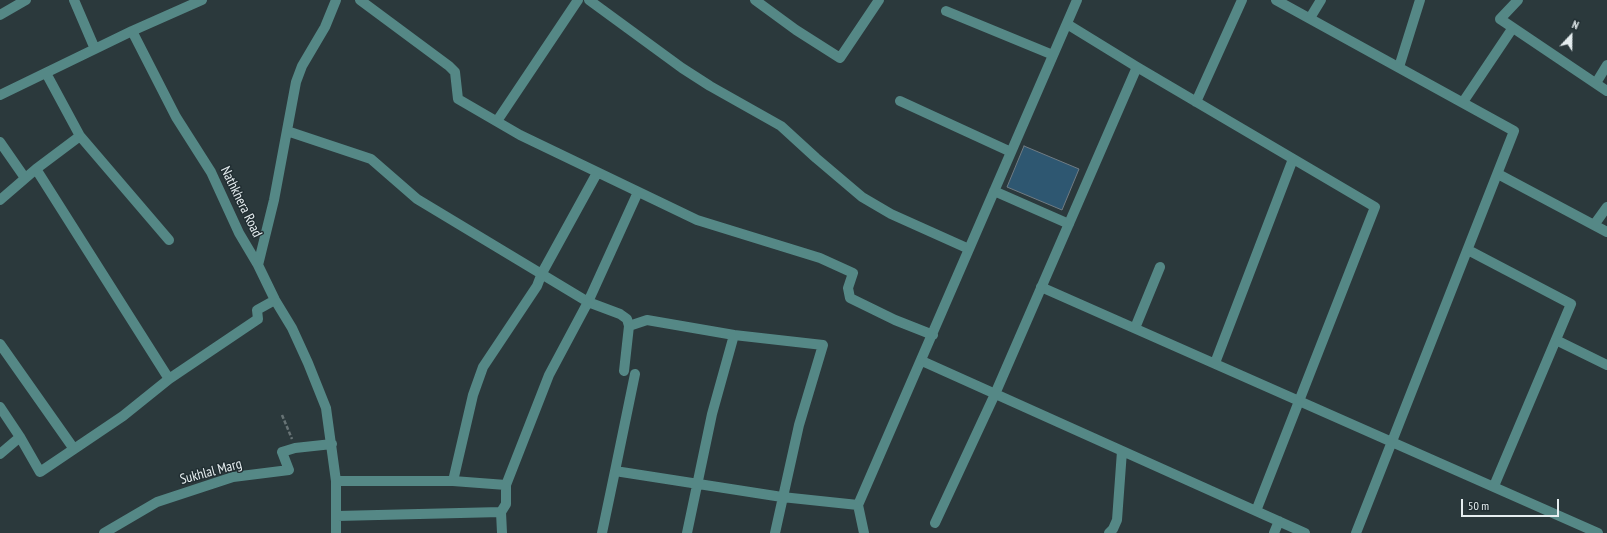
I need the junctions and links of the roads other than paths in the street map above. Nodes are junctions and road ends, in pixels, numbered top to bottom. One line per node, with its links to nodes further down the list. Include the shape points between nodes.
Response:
1 (26, 0): 17 (street)
2 (74, 0): 22 (street)
3 (202, 0): 21 (street)
4 (336, 0): 35 (street, via 296,82)
5 (360, 0): 34 (street, via 449,66 455,72 458,99)
6 (578, 0): 34 (street)
7 (589, 0): 52 (street, via 682,68 781,126 862,197 891,214)
8 (755, 0): 9 (street, via 840,58)
9 (879, 0)
10 (1077, 0): 19 (street)
11 (1242, 0): 32 (street)
12 (1276, 0): 18 (street)
13 (1321, 0): 18 (street)
14 (1420, 0): 26 (street)
15 (1518, 0): 20 (street, via 1500,19)
16 (946, 12): 23 (street)
17 (0, 15)
18 (1310, 18): 26 (street)
19 (1067, 24): 23 (street); 25 (street)
20 (1512, 28): 28 (street); 33 (street)
21 (132, 31): 22 (street); 54 (street, Nathkhera Road, via 176,117 211,172 239,233)
22 (95, 49): 27 (street)
23 (1053, 55): 38 (street)
24 (1607, 65): 28 (street)
25 (1137, 67): 32 (street); 48 (street)
26 (1399, 67): 33 (street)
27 (46, 73): 30 (street); 36 (street)
28 (1596, 83): 29 (street)
29 (1607, 90)
30 (0, 95)
31 (900, 102): 38 (street)
32 (1196, 102): 39 (street)
33 (1463, 102): 42 (street, via 1514,131)
34 (497, 121): 41 (street)
35 (287, 131): 54 (street); 56 (street, via 371,159 417,199)
36 (80, 136): 40 (street); 51 (street)
37 (0, 142): 43 (street)
38 (1011, 152): 44 (street)
39 (1294, 159): 67 (street); 73 (street, via 1375,207)
40 (36, 169): 43 (street); 71 (street)
41 (597, 173): 45 (street); 56 (street)
42 (1498, 174): 49 (street); 53 (street)
43 (25, 178): 46 (street)
44 (994, 191): 48 (street); 52 (street)
45 (638, 192): 59 (street); 63 (street, via 697,220 820,258 853,273 848,288 850,298)
46 (0, 200)
47 (1607, 207): 49 (street)
48 (1069, 224): 57 (street)
49 (1594, 225): 50 (street)
50 (1607, 232)
51 (169, 240)
52 (969, 249): 63 (street)
53 (1468, 250): 64 (street, via 1571,304); 76 (street)
54 (258, 265): 58 (street, Nathkhera Road)
55 (1160, 267): 61 (street)
56 (542, 273): 59 (street); 83 (street, via 537,286 483,367 473,395)
57 (1041, 287): 61 (street); 72 (street)
58 (275, 300): 71 (street, via 257,310 258,320); 77 (street, Nathkhera Road, via 292,328 324,402)
59 (588, 302): 60 (street, via 620,314); 85 (street, via 549,375)
60 (629, 326): 62 (street, via 648,320); 69 (street)
61 (1135, 328): 67 (street)
62 (734, 335): 84 (street, via 712,414); 87 (street, via 823,345 799,425)
63 (932, 335): 66 (street)
64 (1556, 340): 68 (street); 86 (street)
65 (0, 344): 78 (street)
66 (922, 361): 72 (street); 88 (street)
67 (1215, 363): 73 (street)
68 (1607, 365)
69 (624, 371)
70 (636, 374): 81 (street)
71 (170, 379): 78 (street, via 123,416)
72 (995, 394): 79 (street); 93 (street)
73 (1299, 400): 76 (street); 89 (street)
74 (0, 407): 75 (street)
75 (20, 437): 78 (street, via 40,472); 80 (street)
76 (1392, 441): 86 (street); 104 (street)
77 (332, 444): 82 (street, Nathkhera Road); 94 (street, Sukhlal Marg, via 282,452 289,470 233,477 157,502)
78 (74, 449)
79 (1122, 451): 89 (street); 101 (street, via 1117,520)
80 (0, 454)
81 (615, 471): 84 (street); 97 (street)
82 (336, 481): 83 (street); 91 (street, Nathkhera Road)
83 (453, 481): 85 (street)
84 (698, 484): 87 (street); 98 (street)
85 (506, 485): 90 (street, via 506,504)
86 (1494, 486): 105 (street)
87 (782, 498): 88 (street); 99 (street)
88 (858, 505): 100 (street)
89 (1256, 510): 92 (street)
90 (501, 512): 91 (street); 96 (street)
91 (337, 516): 95 (street, Nathkhera Road)
92 (1279, 521): 102 (street); 103 (street)
93 (935, 523)
94 (104, 533)
95 (336, 533)
96 (502, 533)
97 (602, 533)
98 (687, 533)
99 (776, 533)
100 (864, 533)
101 (1109, 533)
102 (1274, 533)
103 (1306, 533)
104 (1356, 533)
105 (1598, 533)

